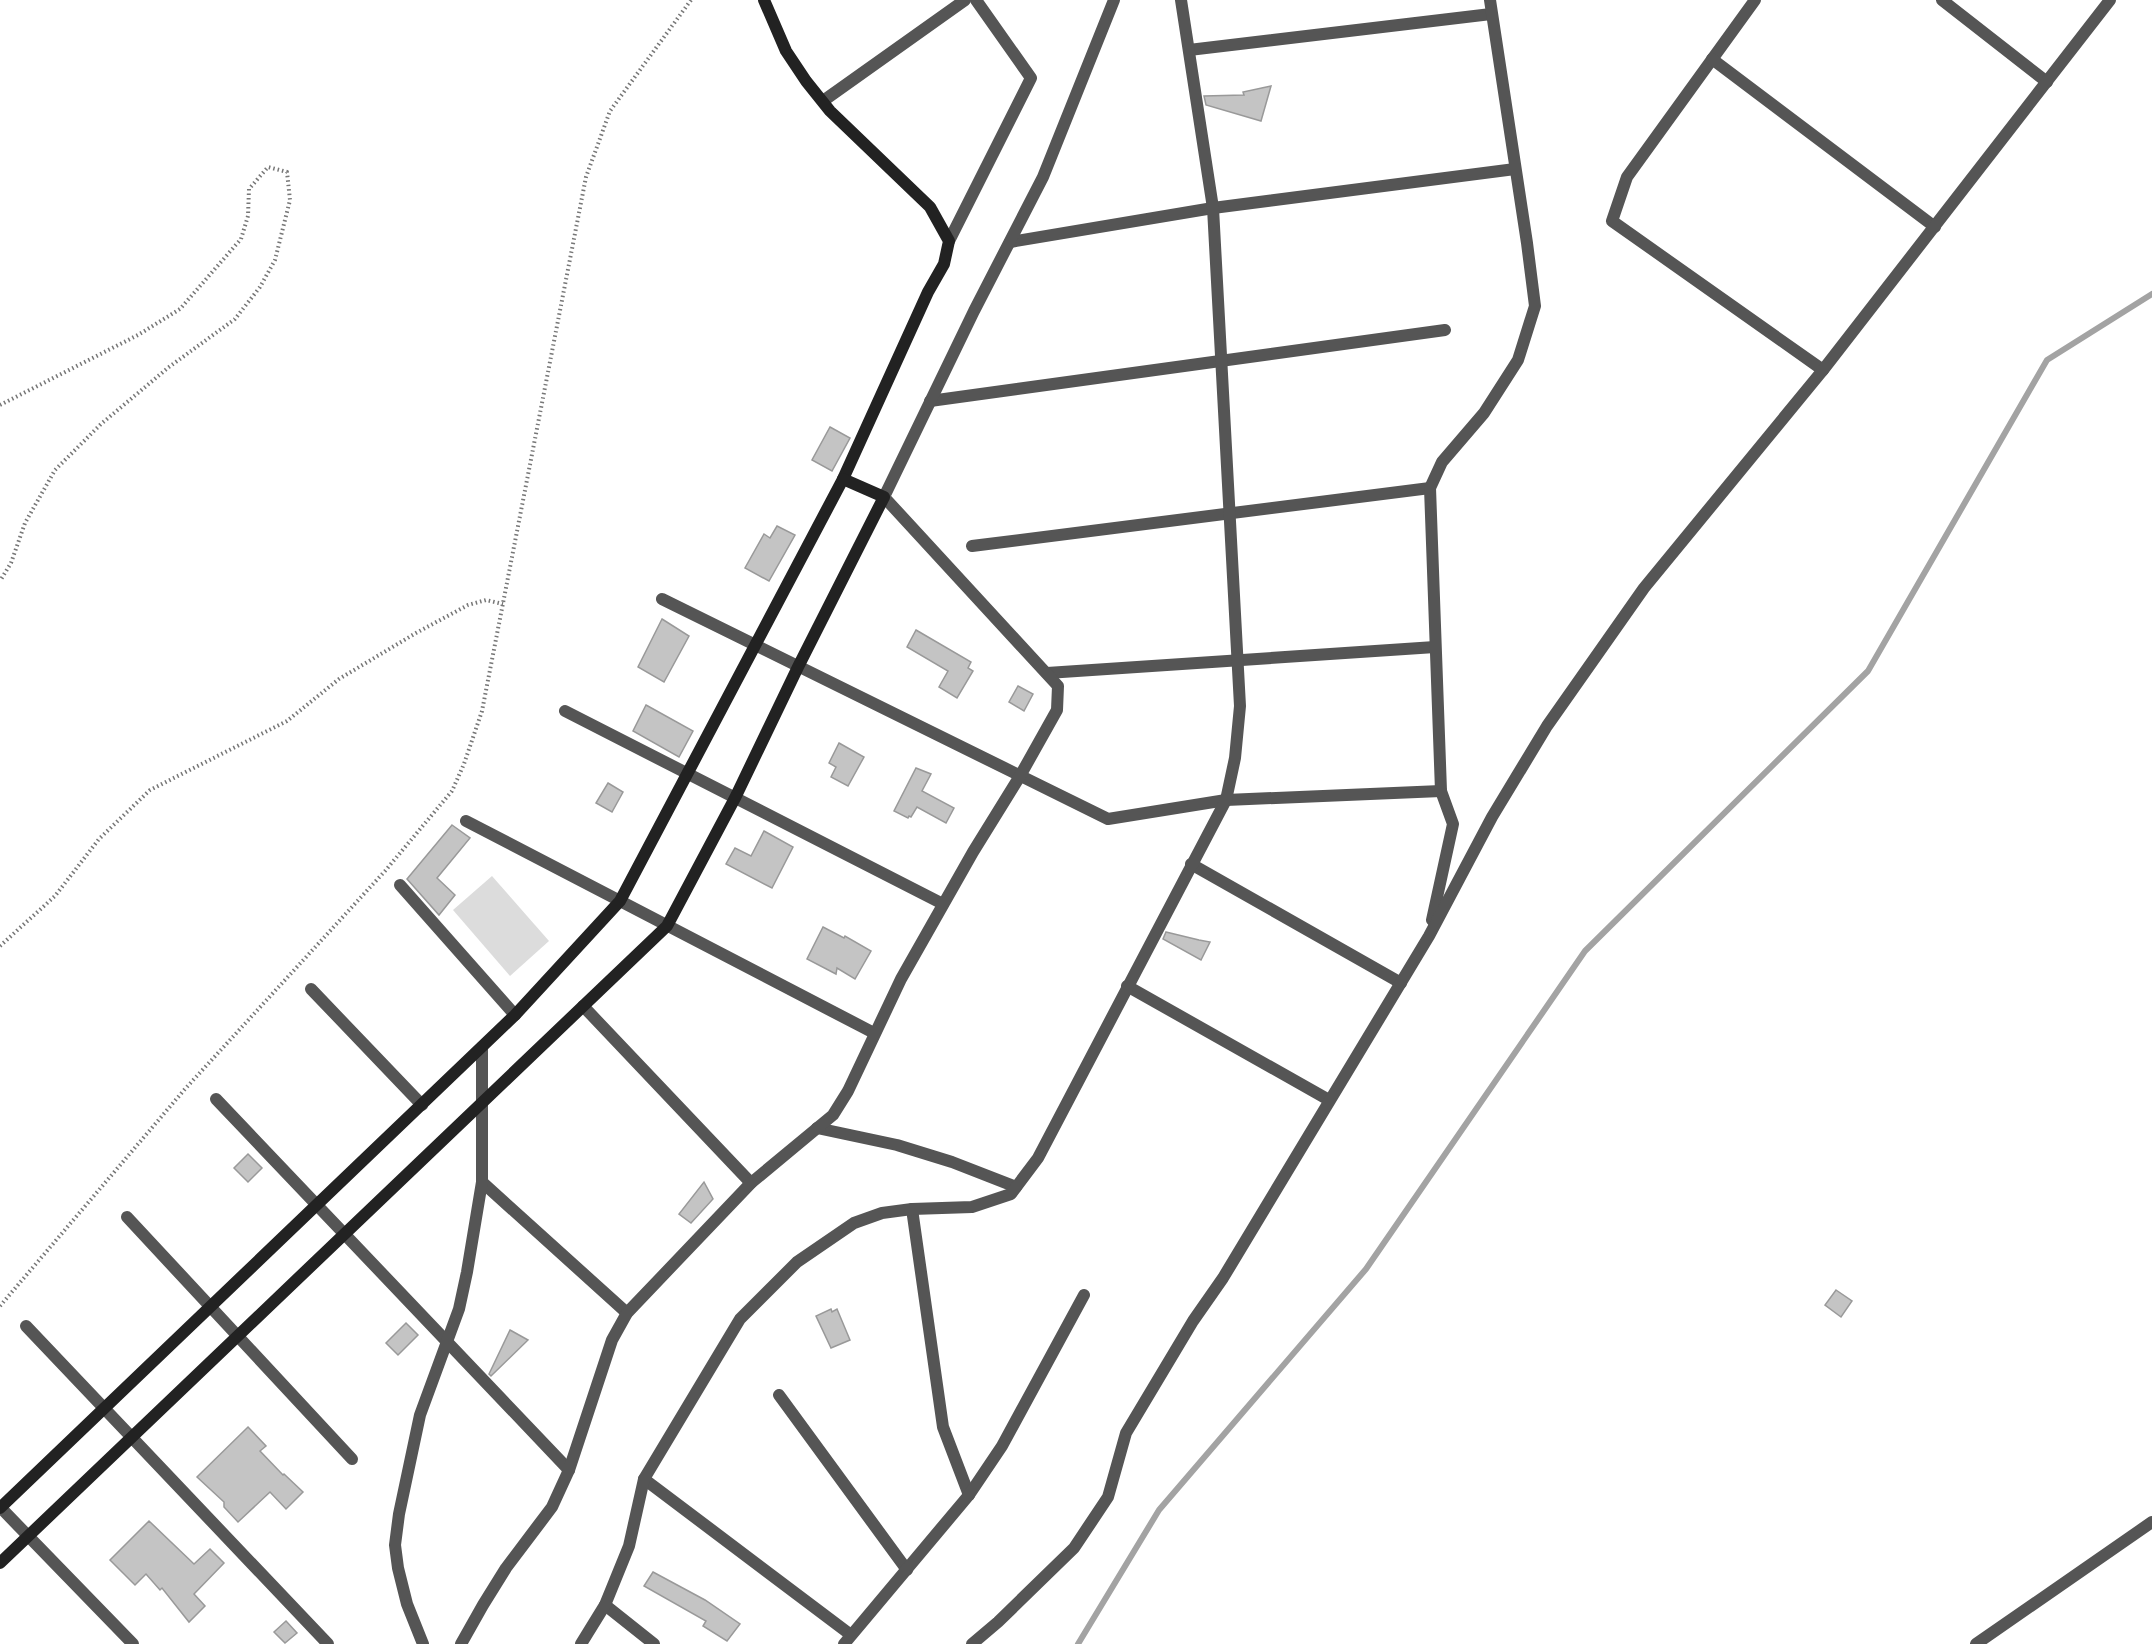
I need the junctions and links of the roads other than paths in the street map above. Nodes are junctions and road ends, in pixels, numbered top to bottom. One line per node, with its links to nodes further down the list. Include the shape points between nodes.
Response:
1 (764, 0): 14 (street, via 786,51)
2 (965, 0): 14 (street)
3 (976, 0): 18 (street, via 1030,78)
4 (1114, 0): 19 (street, via 1043,177)
5 (1181, 0): 11 (street)
6 (1490, 0): 10 (street)
7 (1755, 0): 12 (street)
8 (1942, 0): 13 (street)
9 (2110, 0): 13 (street)
10 (1491, 14): 11 (street); 15 (street)
11 (1189, 50): 16 (street)
12 (1712, 59): 17 (street); 22 (street, via 1627,177 1612,221)
13 (2047, 82): 17 (street)
14 (823, 101): 18 (street, via 930,207)
15 (1515, 169): 16 (street); 25 (street, via 1535,306 1518,360 1484,413 1442,462)
16 (1213, 208): 19 (street); 21 (street)
17 (1935, 227): 22 (street)
18 (949, 241): 24 (street, via 944,264)
19 (1010, 242): 23 (street)
20 (1445, 330): 21 (street)
21 (1222, 361): 23 (street); 27 (street)
22 (1823, 370): 47 (street, via 1644,588 1553,716 1492,817)
23 (930, 401): 26 (street)
24 (843, 479): 26 (street); 30 (street)
25 (1430, 488): 27 (street); 31 (street)
26 (884, 498): 33 (street); 34 (street)
27 (1230, 514): 28 (street); 32 (street)
28 (972, 546)
29 (662, 599): 30 (street)
30 (755, 645): 33 (street); 36 (street)
31 (1435, 647): 32 (street); 38 (street)
32 (1238, 661): 34 (street); 40 (street, via 1240,706)
33 (798, 668): 37 (street); 39 (street)
34 (1047, 673): 37 (street, via 1058,686 1057,710)
35 (565, 711): 36 (street)
36 (687, 774): 39 (street); 44 (street)
37 (1020, 776): 40 (street, via 1108,819); 45 (street)
38 (1441, 791): 40 (street); 47 (street, via 1453,825)
39 (735, 798): 45 (street); 46 (street)
40 (1226, 800): 42 (street)
41 (466, 821): 44 (street)
42 (1191, 864): 48 (street); 49 (street)
43 (400, 885): 52 (street)
44 (620, 901): 46 (street); 52 (street)
45 (943, 904): 53 (street)
46 (667, 926): 51 (street); 53 (street)
47 (1429, 936): 48 (street)
48 (1401, 983): 56 (street)
49 (1127, 986): 56 (street); 62 (street, via 1038,1158)
50 (311, 989): 58 (street)
51 (584, 1006): 57 (street); 61 (street)
52 (515, 1016): 54 (street)
53 (874, 1033): 59 (street, via 848,1091 833,1115)
54 (482, 1047): 57 (street); 58 (street)
55 (216, 1100): 63 (street)
56 (1329, 1100): 93 (street, via 1126,1433 1108,1497 1074,1548)
57 (483, 1101): 60 (street); 66 (street)
58 (422, 1105): 63 (street)
59 (817, 1128): 61 (street); 62 (street, via 897,1145)
60 (482, 1182): 69 (street); 72 (street, via 459,1309)
61 (751, 1183): 69 (street)
62 (1016, 1187): 64 (street, via 1011,1194 972,1207)
63 (317, 1205): 66 (street); 68 (street)
64 (912, 1209): 78 (street, via 882,1213 854,1224 796,1262 740,1319); 79 (street, via 943,1427)
65 (127, 1217): 68 (street)
66 (344, 1234): 71 (street); 72 (street)
67 (1084, 1295): 79 (street, via 1002,1446)
68 (211, 1307): 71 (street); 74 (street)
69 (627, 1313): 77 (street, via 612,1340)
70 (26, 1326): 74 (street)
71 (238, 1336): 75 (street); 76 (street)
72 (446, 1341): 77 (street); 89 (street, via 410,1453 395,1545 407,1604)
73 (779, 1395): 84 (street)
74 (104, 1408): 75 (street); 80 (street)
75 (132, 1437): 82 (street); 88 (street)
76 (352, 1459)
77 (569, 1470): 90 (street, via 552,1507 506,1568)
78 (644, 1479): 85 (street, via 629,1546); 86 (street)
79 (969, 1495): 84 (street)
80 (0, 1508): 82 (street)
81 (2152, 1522): 94 (street)
82 (28, 1536): 83 (street); 87 (street)
83 (0, 1563)
84 (907, 1570): 86 (street)
85 (605, 1605): 91 (street); 92 (street)
86 (848, 1640)
87 (133, 1644)
88 (328, 1644)
89 (423, 1644)
90 (461, 1644)
91 (580, 1644)
92 (654, 1644)
93 (972, 1644)
94 (1976, 1644)

